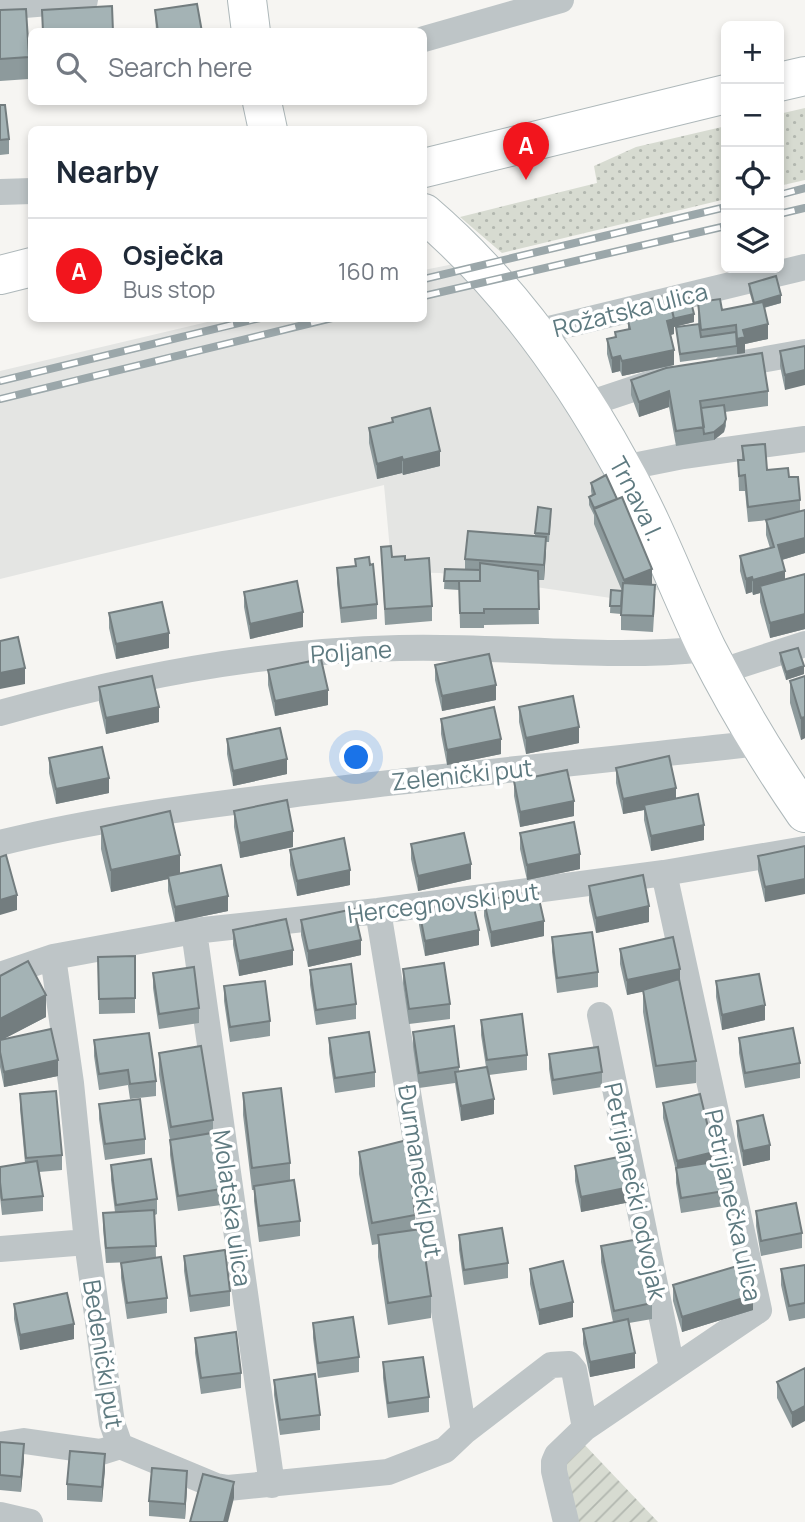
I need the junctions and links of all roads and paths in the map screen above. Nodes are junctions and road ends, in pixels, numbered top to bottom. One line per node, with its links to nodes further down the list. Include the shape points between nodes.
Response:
1 (85, 0): 4 (street)
2 (247, 0): 5 (street)
3 (561, 0): 6 (street)
4 (0, 7)
5 (250, 28)
6 (427, 38)
7 (805, 76): 8 (street)
8 (784, 81)
9 (721, 95): 12 (street)
10 (263, 105): 11 (street)
11 (267, 126)
12 (427, 167)
13 (28, 191): 14 (street)
14 (0, 192)
15 (427, 216): 19 (street, Trnava I., via 493,280)
16 (805, 267): 19 (street, Rožatska ulica)
17 (28, 268): 18 (street)
18 (0, 275)
19 (537, 332): 21 (street, Trnava I.)
20 (805, 352): 21 (street, via 692,372)
21 (585, 405): 23 (street, Trnava I.)
22 (805, 439): 23 (street)
23 (623, 468): 25 (street, Trnava I.)
24 (805, 645): 25 (street, Poljane)
25 (713, 660): 26 (street, Poljane, via 642,652 350,649 180,671); 27 (street, Trnava I.)
26 (0, 713)
27 (760, 743): 28 (street, Trnava I.); 29 (street, Zelenički put, via 281,795 108,820)
28 (803, 809)
29 (0, 843)
30 (805, 849): 31 (street, Hercegnovski put)
31 (664, 873): 32 (street, Hercegnovski put); 39 (street, Petrijanečka ulica, via 759,1310)
32 (378, 911): 33 (street, Hercegnovski put); 41 (street, Đurmanečki put)
33 (194, 931): 34 (street, Hercegnovski put); 44 (street, Molatska ulica)
34 (53, 957): 35 (street, Hercegnovski put); 37 (street, Bedenički put)
35 (0, 975)
36 (600, 1015): 39 (street, Petrijanečki odvojak)
37 (88, 1242): 38 (street); 43 (street, Bedenički put, via 112,1423)
38 (0, 1249)
39 (672, 1368): 40 (street, Petrijanečka ulica)
40 (585, 1428): 41 (street, Bedenički put, via 569,1364 551,1365); 47 (street, Petrijanečka ulica, via 554,1462)
41 (464, 1432): 44 (street, Bedenički put, via 446,1450 388,1472)
42 (0, 1445): 43 (street, via 24,1441 101,1452)
43 (120, 1446): 44 (street, Bedenički put, via 216,1486)
44 (272, 1485)
45 (0, 1515): 46 (street)
46 (30, 1522)
47 (566, 1522)

